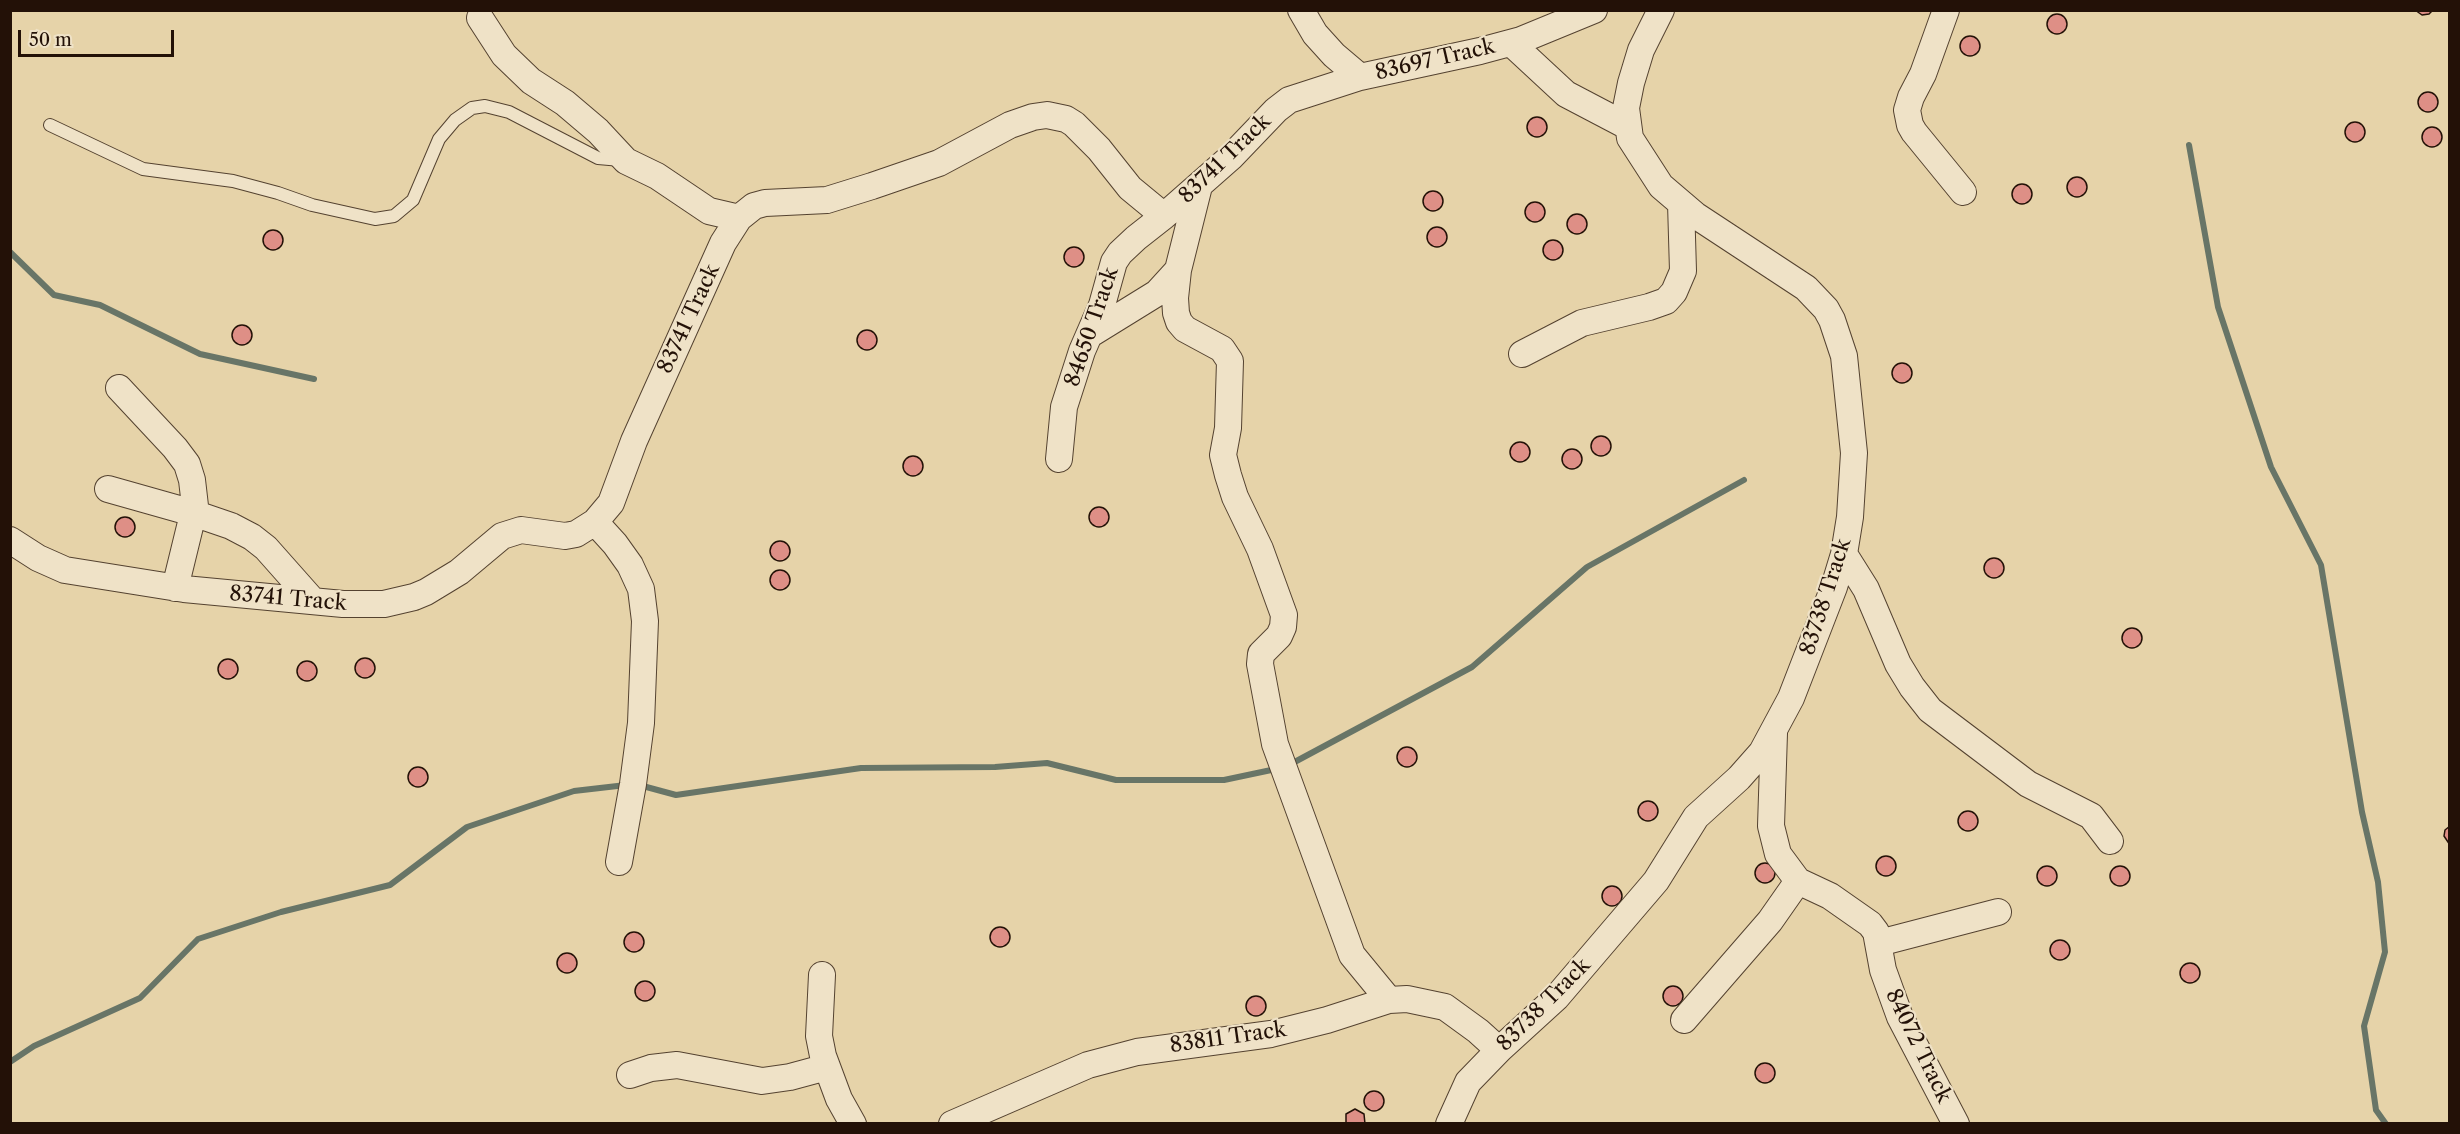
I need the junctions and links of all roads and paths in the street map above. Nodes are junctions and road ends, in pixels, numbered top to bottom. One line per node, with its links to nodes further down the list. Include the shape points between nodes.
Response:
1 (1301, 10): 7 (street, 83697 Track, via 1315,34)
2 (1593, 10): 6 (street, 83697 Track)
3 (1661, 10): 9 (street, 83738 Track, via 1635,65 1626,108)
4 (1946, 10): 12 (street, via 1907,110 1914,132)
5 (480, 18): 10 (street, via 504,55 598,131)
6 (1511, 42): 7 (street, 83697 Track); 9 (street, via 1566,94)
7 (1360, 77): 11 (street, 83741 Track, via 1301,94 1283,104)
8 (50, 125): 10 (lane, via 143,169 233,181 375,219 394,216 413,200 439,139 454,120 472,108 485,106 509,112 598,158)
9 (1627, 126): 13 (street, 83738 Track, via 1644,163 1661,186)
10 (626, 161): 15 (street, via 657,176 709,211)
11 (1199, 186): 14 (street, 83741 Track); 16 (street)
12 (1963, 192)
13 (1681, 203): 18 (street, via 1683,271 1670,296 1649,307 1582,323); 25 (street, 83738 Track, via 1791,276 1817,299 1832,320 1844,356 1854,453)
14 (1164, 216): 15 (street, 83741 Track, via 1130,188 1074,124 1056,116 1040,115 997,131 939,163 827,200 754,206); 17 (street, 84650 Track, via 1117,257)
15 (739, 219): 23 (street, 83741 Track, via 723,243 687,322 611,503)
16 (1178, 270): 17 (street, via 1157,293); 35 (street, via 1175,298 1179,322 1222,349 1230,361 1228,428 1223,454 1235,497 1260,549 1284,615 1279,636 1261,654 1260,664 1275,744 1352,956)
17 (1089, 335): 20 (street, 84650 Track, via 1064,407)
18 (1522, 354)
19 (119, 388): 22 (street, via 187,464 195,495)
20 (1059, 459)
21 (108, 489): 22 (street)
22 (194, 513): 26 (street); 27 (street, via 231,526 266,548)
23 (595, 522): 27 (street, 83741 Track, via 576,534 555,536 521,530 502,536 459,572 426,592 401,601 363,605); 30 (street, via 630,565 641,589 645,621 641,723)
24 (10, 540): 26 (street, 83741 Track, via 65,570)
25 (1844, 554): 28 (street, 83738 Track, via 1813,645); 29 (street, via 1866,589 1899,664 1930,710 2028,784 2091,816)
26 (175, 588): 27 (street, 83741 Track)
27 (313, 601)
28 (1774, 732): 31 (street, 84072 Track, via 1771,833 1778,854); 37 (street, 83738 Track, via 1752,765 1696,818 1656,881 1619,926 1556,998)
29 (2110, 841)
30 (619, 862)
31 (1798, 881): 33 (street, 84072 Track, via 1858,914 1870,924); 36 (street, via 1770,921)
32 (1998, 912): 33 (street)
33 (1879, 943): 43 (street, 84072 Track, via 1883,970 1900,1017)
34 (822, 975): 38 (street, via 819,1036)
35 (1389, 1000): 37 (street, 83811 Track, via 1407,999 1445,1007); 41 (street, 83811 Track, via 1271,1034 1137,1052 1088,1065)
36 (1684, 1020)
37 (1499, 1050): 42 (street, 83738 Track, via 1468,1082)
38 (825, 1061): 39 (street, via 790,1077 762,1081 677,1065); 40 (street)
39 (630, 1075)
40 (853, 1124)
41 (952, 1124)
42 (1449, 1124)
43 (1956, 1124)

